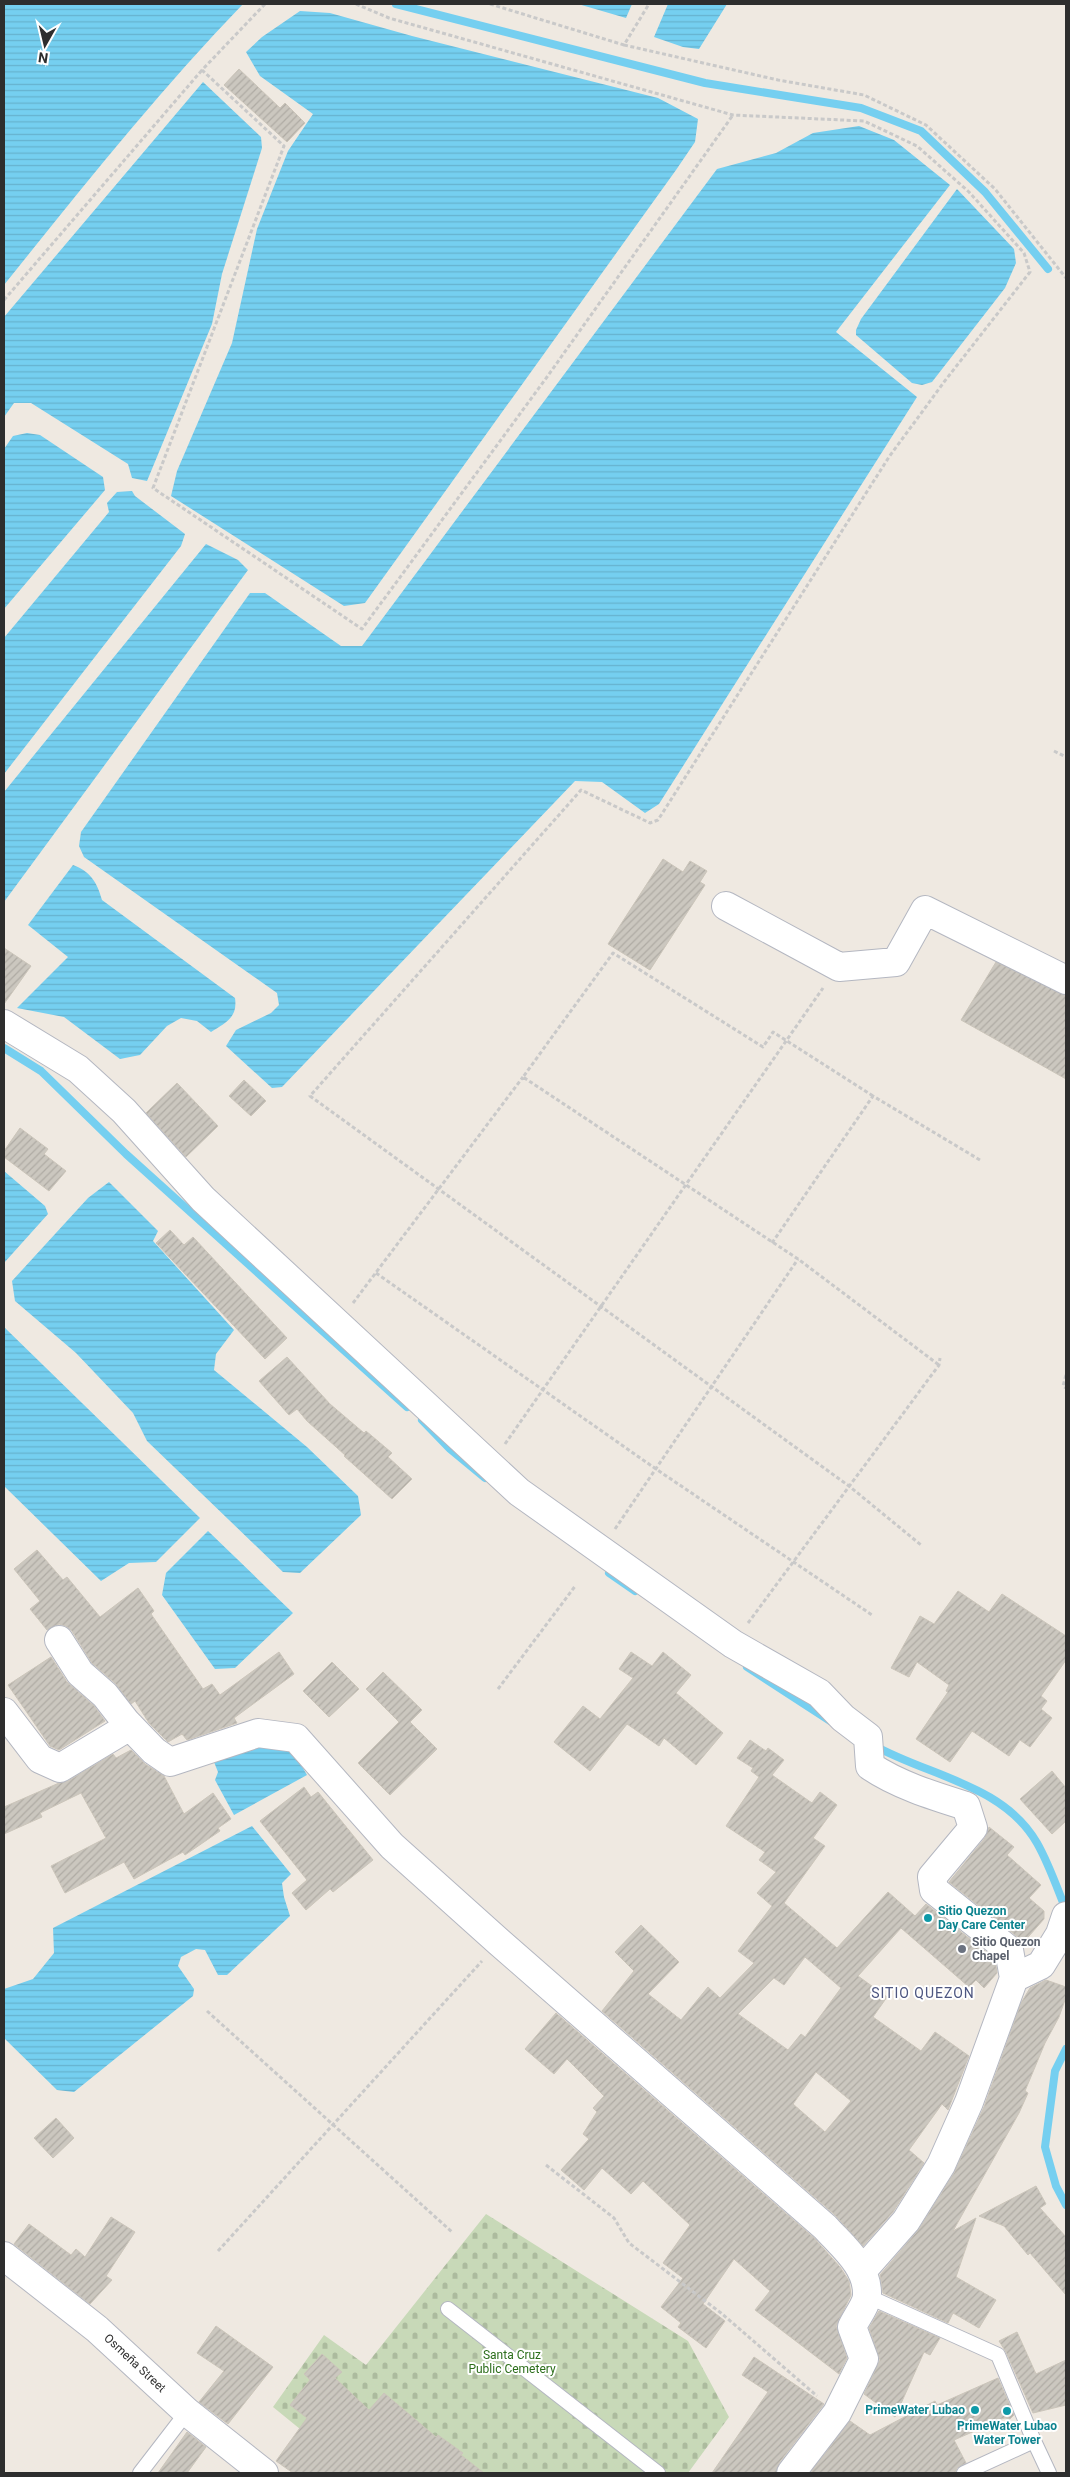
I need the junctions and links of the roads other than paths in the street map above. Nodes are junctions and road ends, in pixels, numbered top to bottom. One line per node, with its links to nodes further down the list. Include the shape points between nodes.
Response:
1 (726, 906): 2 (street, via 839,967 896,962 926,910)
2 (1066, 980)
3 (4, 1024): 8 (street, via 78,1068 124,1111 203,1199 519,1492 733,1644 819,1693 843,1718 868,1737 870,1766 930,1795 966,1806 973,1828 932,1877 934,1890 1009,1950)
4 (59, 1640): 6 (street, via 80,1673 105,1695)
5 (4, 1712): 6 (street, via 40,1759 60,1768)
6 (130, 1726): 10 (street, via 154,1751 170,1762 258,1733 296,1738 392,1846 824,2227 856,2260)
7 (1063, 1925): 8 (street, via 1041,1965)
8 (1014, 1978): 10 (street, via 969,2102 941,2165)
9 (4, 2256): 12 (street, Osmeña Street, via 97,2329)
10 (865, 2283): 13 (lane, via 998,2355); 17 (street, via 852,2327 864,2359 837,2413)
11 (448, 2309): 16 (lane)
12 (187, 2412): 14 (lane); 15 (street, Osmeña Street)
13 (1034, 2441): 18 (lane); 19 (lane)
14 (140, 2473)
15 (264, 2473)
16 (658, 2473)
17 (791, 2473)
18 (964, 2473)
19 (1049, 2473)

